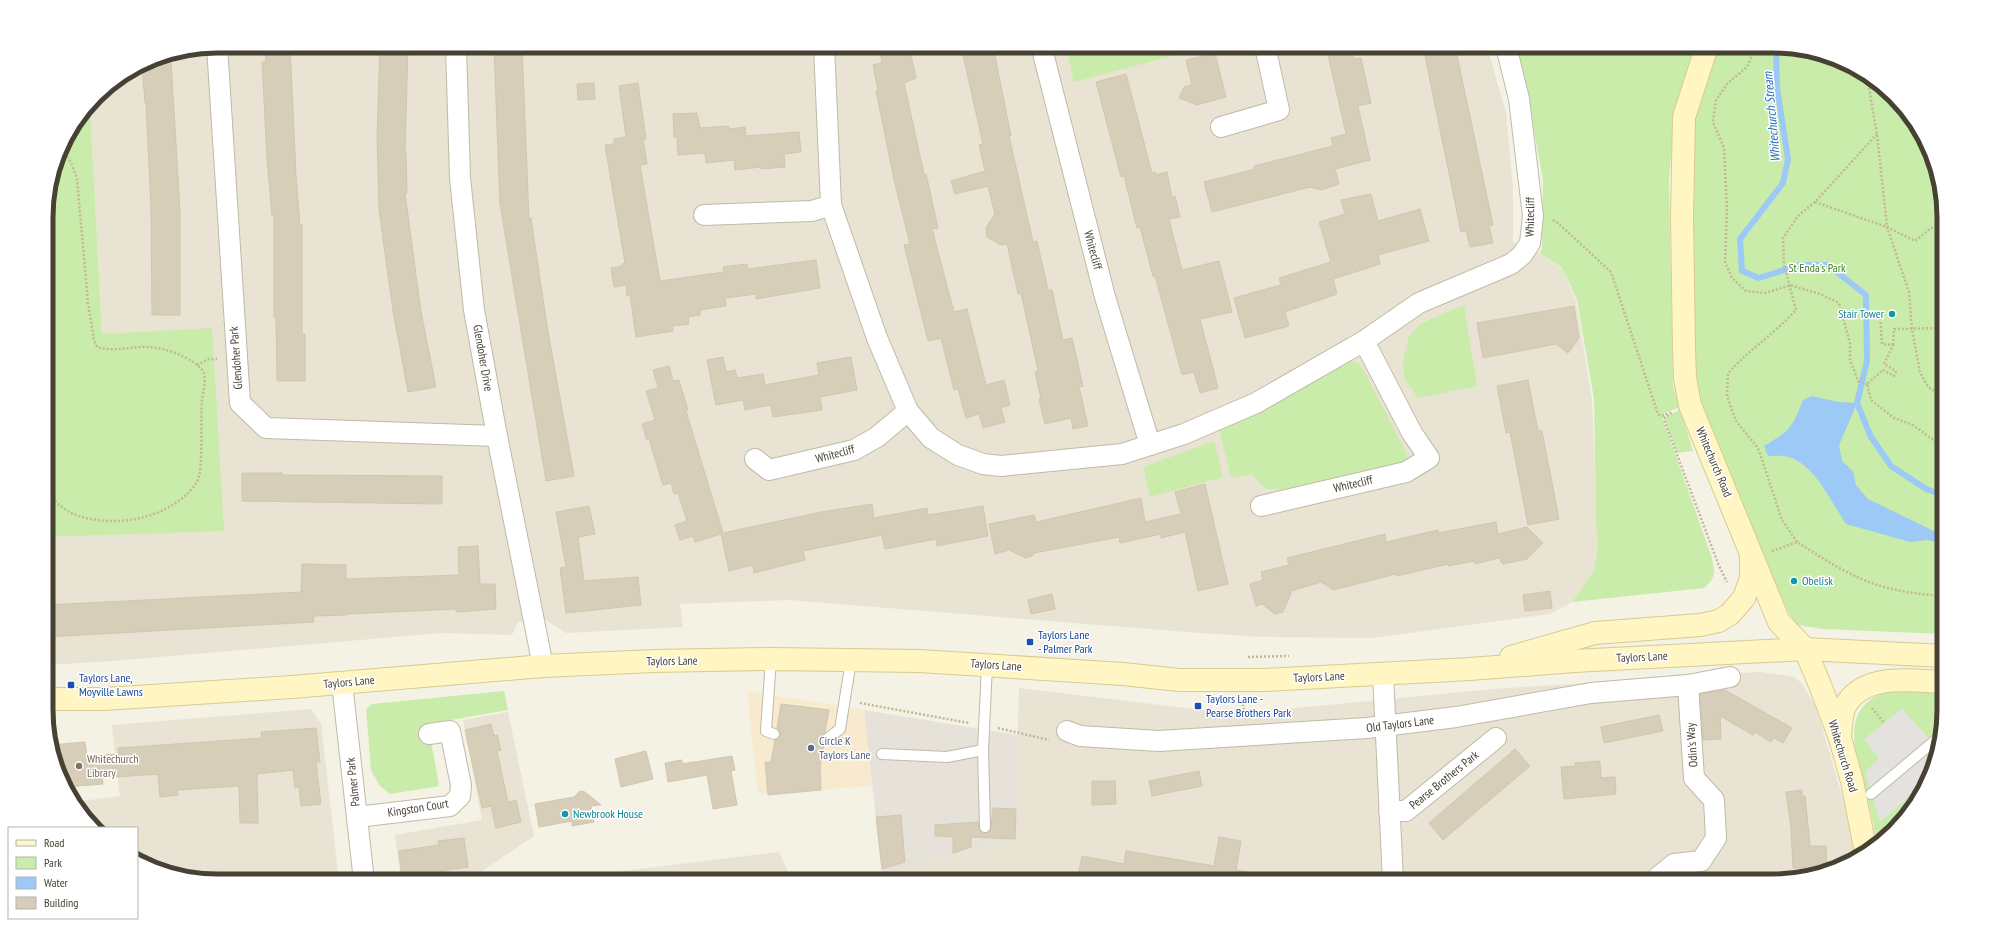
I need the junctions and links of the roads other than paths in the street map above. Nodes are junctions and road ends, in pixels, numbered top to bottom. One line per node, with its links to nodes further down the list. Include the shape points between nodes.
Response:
1 (217, 53): 13 (street, Glendoher Park, via 240,403 266,428)
2 (456, 53): 13 (street, Glendoher Drive, via 461,185 474,310)
3 (824, 53): 9 (street, Whitecliff)
4 (1043, 53): 14 (street, Whitecliff, via 1105,297)
5 (1267, 53): 8 (street, via 1279,110)
6 (1508, 53): 11 (street, Whitecliff, via 1519,99 1531,195 1533,216 1530,243 1522,255 1511,264 1419,303)
7 (1705, 53): 17 (main road, Whitechurch Road, via 1684,117 1682,216 1685,378 1690,405)
8 (1221, 127)
9 (831, 205): 10 (street, via 812,211); 12 (street, Whitecliff, via 877,338)
10 (704, 215)
11 (1364, 341): 14 (street, Whitecliff, via 1256,403 1184,434); 16 (street, Whitecliff, via 1412,433 1429,458 1406,472)
12 (908, 411): 14 (street, Whitecliff, via 932,438 958,455 983,464 1001,466 1064,461 1122,454); 15 (street, Whitecliff, via 877,437 854,450 769,470)
13 (497, 436): 23 (street, Glendoher Drive)
14 (1150, 445)
15 (755, 459)
16 (1261, 506)
17 (1759, 554): 18 (main road, Whitechurch Road, via 1779,622); 24 (main road, via 1744,598 1730,614 1719,621 1700,625 1595,633)
18 (1805, 649): 19 (main road, Taylors Lane); 24 (main road, Taylors Lane); 36 (main road, Whitechurch Road)
19 (1937, 656)
20 (772, 659): 21 (main road, Taylors Lane); 23 (main road, Taylors Lane); 33 (lane, via 766,731)
21 (851, 661): 22 (main road, Taylors Lane, via 920,661); 37 (lane, via 840,729)
22 (987, 665): 25 (main road, Taylors Lane, via 1179,680 1266,680); 39 (lane)
23 (543, 666): 28 (main road, Taylors Lane)
24 (1470, 669): 25 (main road, Taylors Lane)
25 (1382, 674): 31 (street)
26 (1730, 677): 29 (street, Old Taylors Lane)
27 (1937, 682): 36 (main road, via 1892,680 1865,687 1853,695 1844,707)
28 (342, 683): 30 (main road, Taylors Lane, via 104,699); 43 (street, Palmer Park)
29 (1688, 685): 31 (street, Old Taylors Lane, via 1591,693 1456,717); 48 (street, Odin's Way, via 1694,778 1714,800 1716,838 1701,861 1674,864)
30 (53, 699)
31 (1384, 726): 34 (street, Old Taylors Lane, via 1159,741); 42 (street)
32 (429, 734): 43 (street, Kingston Court, via 450,731 461,785 460,796 450,806)
33 (774, 734)
34 (1060, 736)
35 (1496, 738): 42 (street, Pearse Brothers Park, via 1406,811)
36 (1840, 738): 45 (main road, Whitechurch Road, via 1852,781)
37 (827, 739)
38 (1934, 741): 41 (lane)
39 (983, 750): 40 (lane, via 947,757); 44 (lane)
40 (882, 754)
41 (1871, 794)
42 (1388, 811): 47 (street)
43 (356, 817): 46 (street, Palmer Park)
44 (985, 827)
45 (1865, 846)
46 (363, 874)
47 (1392, 874)
48 (1662, 874)

